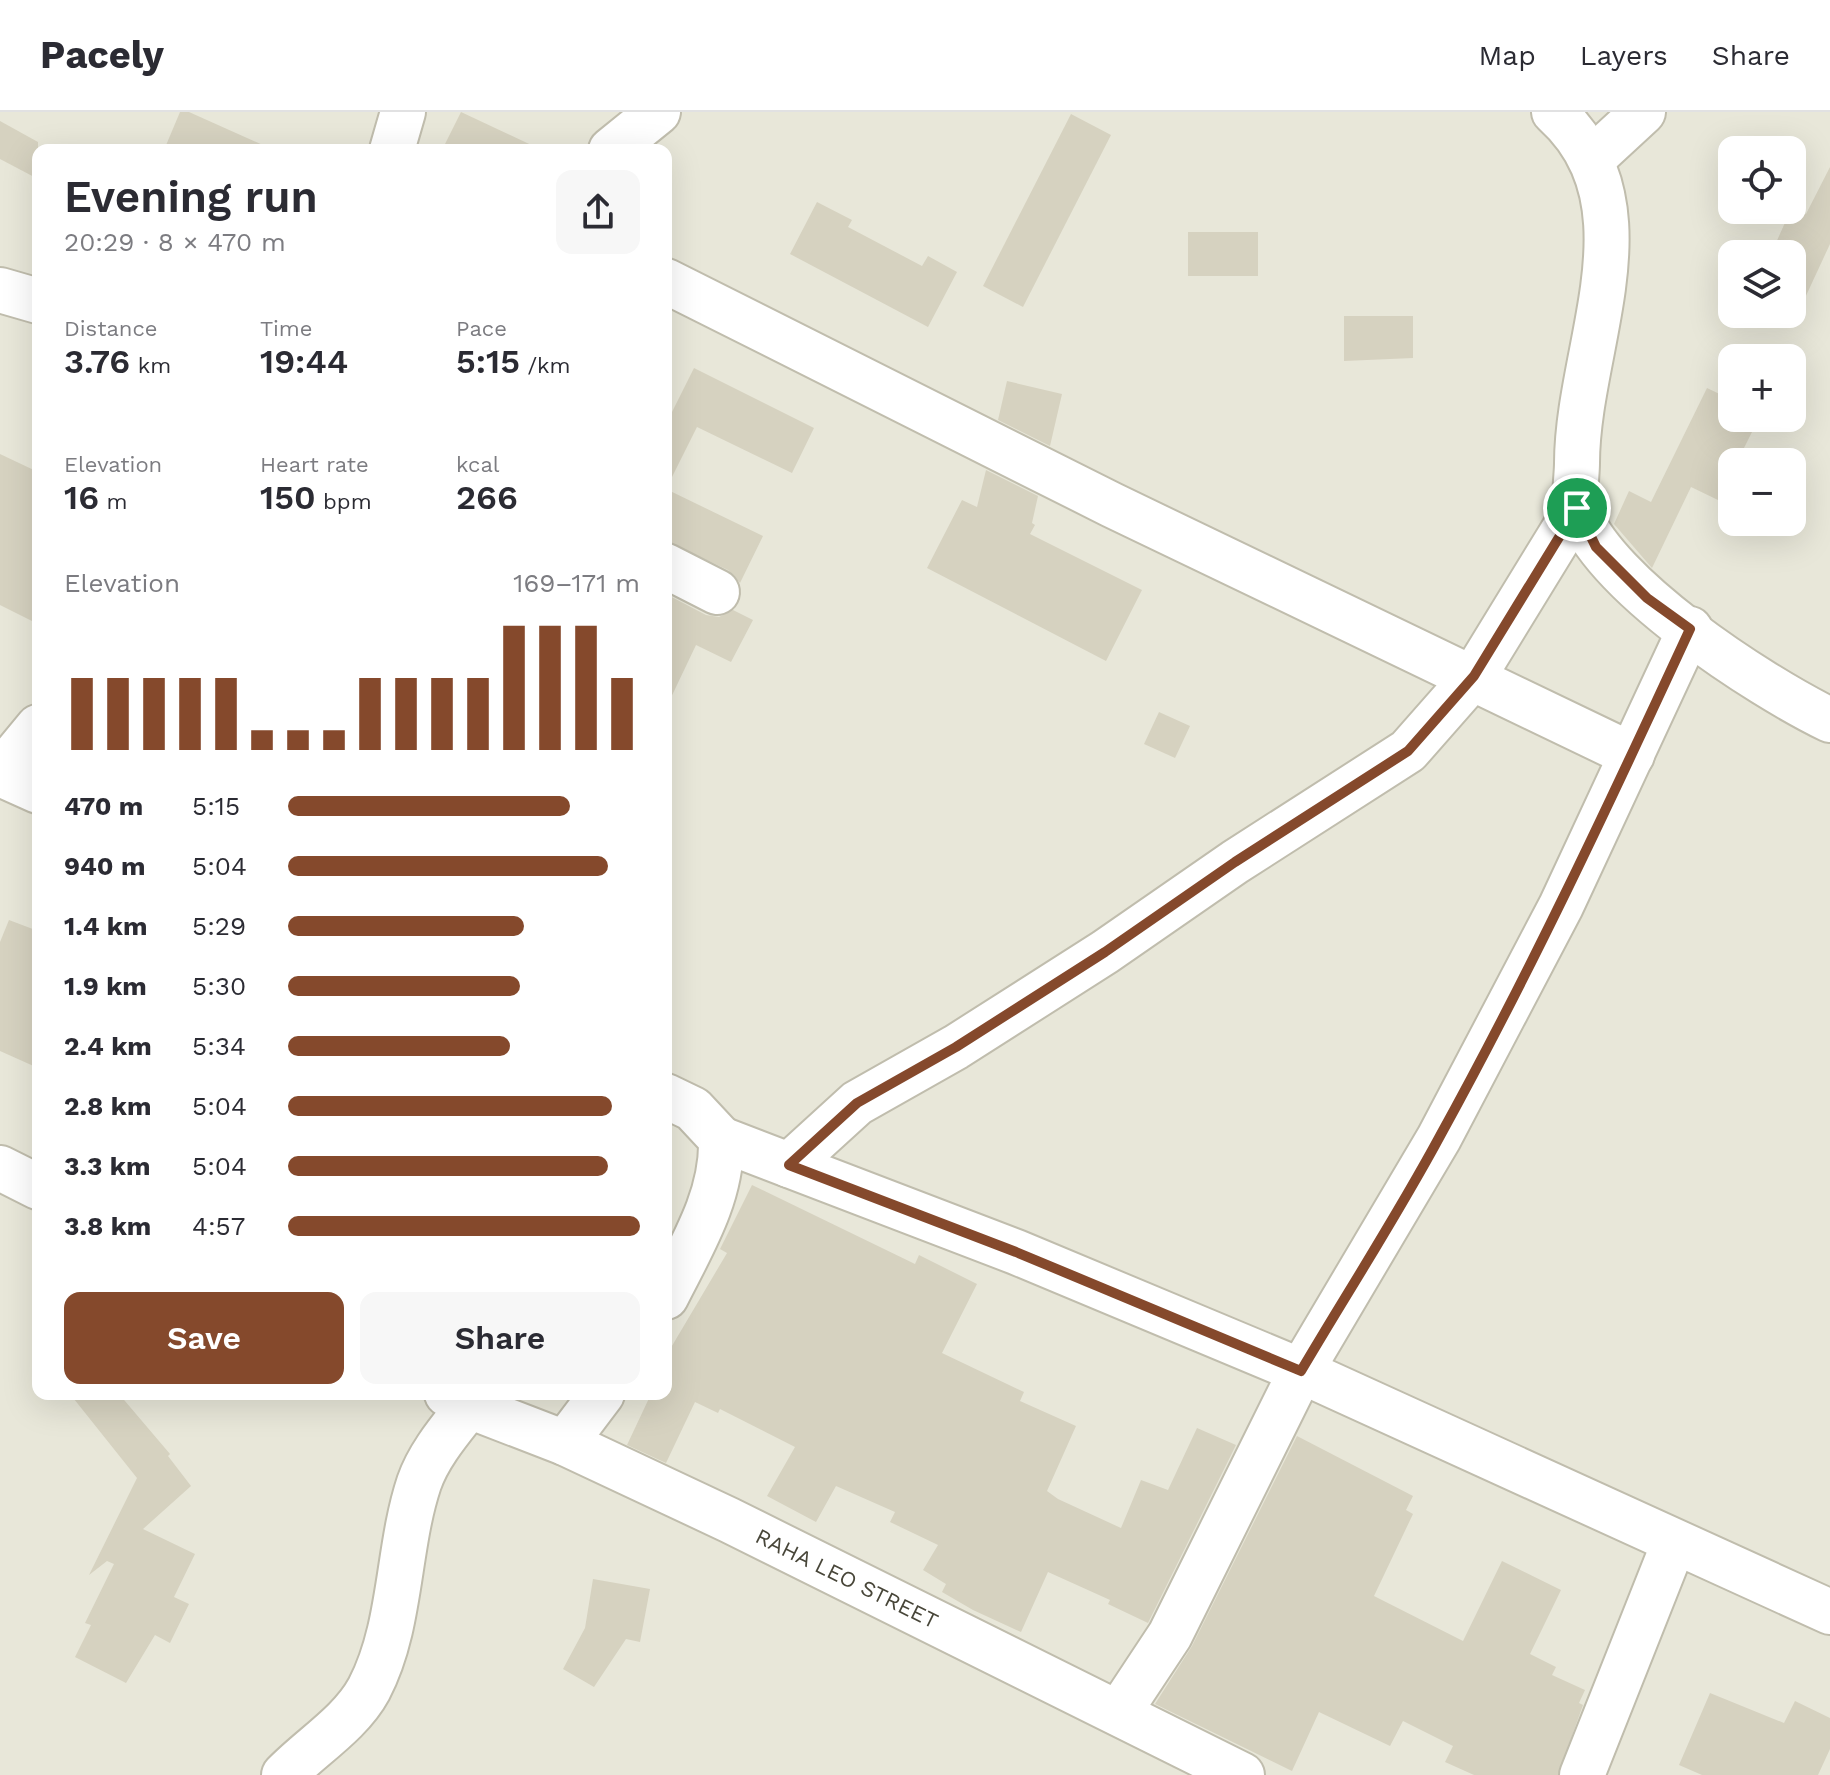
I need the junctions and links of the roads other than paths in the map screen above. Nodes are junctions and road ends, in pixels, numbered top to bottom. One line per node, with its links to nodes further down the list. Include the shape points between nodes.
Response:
1 (403, 112): 6 (street)
2 (614, 112): 7 (street)
3 (658, 112): 8 (street)
4 (1554, 112): 9 (street)
5 (1643, 112): 9 (street)
6 (394, 144)
7 (611, 144)
8 (618, 144)
9 (1591, 160): 13 (street, via 1603,184 1607,260 1577,439)
10 (672, 284): 17 (street, via 1112,505)
11 (0, 290): 12 (street)
12 (32, 299)
13 (1577, 508): 16 (street, via 1596,547 1647,598); 17 (street)
14 (672, 569): 15 (street)
15 (717, 592)
16 (1690, 629): 18 (street, via 1790,700); 20 (street)
17 (1474, 676): 20 (street); 25 (street, via 1408,751 1105,952 857,1103)
18 (1830, 720)
19 (32, 734): 21 (street)
20 (1632, 755): 29 (street, via 1561,906 1439,1138)
21 (0, 774): 22 (street)
22 (32, 788)
23 (672, 1099): 24 (street, via 693,1109)
24 (721, 1139): 25 (street); 28 (street, via 718,1182)
25 (789, 1165): 29 (street, via 1016,1252)
26 (0, 1168): 27 (street)
27 (32, 1184)
28 (672, 1285)
29 (1301, 1371): 33 (street); 35 (street, via 1170,1635)
30 (458, 1400): 32 (street, RAHA LEO STREET); 36 (street, via 420,1480 382,1657 368,1690 351,1714)
31 (597, 1400): 32 (street)
32 (565, 1443): 35 (street, RAHA LEO STREET)
33 (1674, 1543): 34 (street); 38 (street)
34 (1830, 1612)
35 (1119, 1712): 37 (street, RAHA LEO STREET)
36 (284, 1775)
37 (1242, 1775)
38 (1582, 1775)

